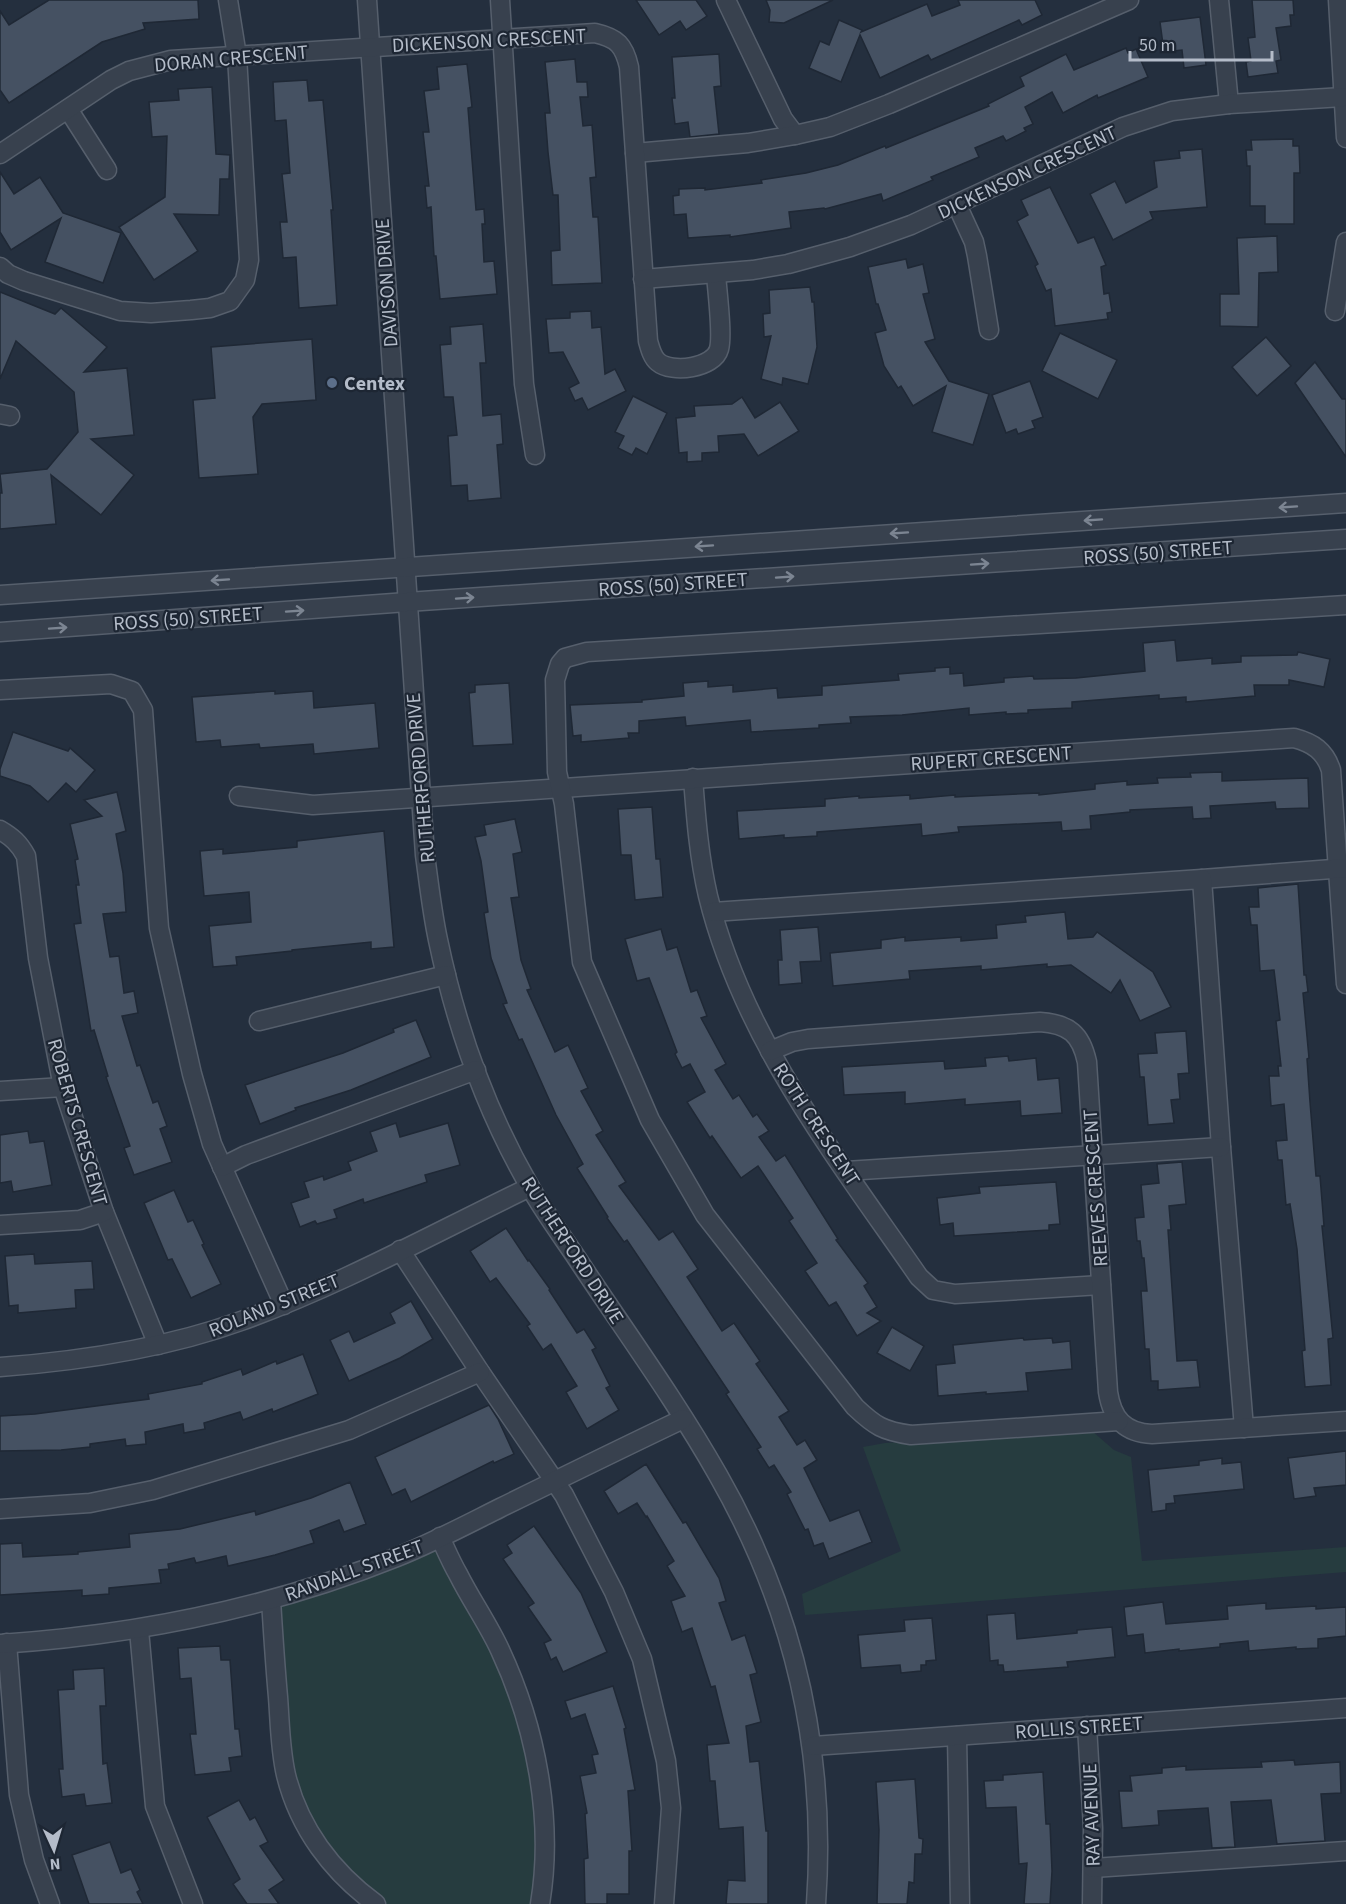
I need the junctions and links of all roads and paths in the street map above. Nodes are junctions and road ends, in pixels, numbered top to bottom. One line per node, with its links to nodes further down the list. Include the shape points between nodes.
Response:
1 (228, 0): 10 (street)
2 (367, 0): 9 (street, DAVISON DRIVE)
3 (500, 0): 8 (street)
4 (726, 0): 14 (street, via 783,119)
5 (1129, 0): 14 (street, via 889,104 830,127)
6 (1219, 0): 12 (street)
7 (1338, 0): 11 (street)
8 (503, 39): 9 (street, DICKENSON CRESCENT); 16 (street, DICKENSON CRESCENT, via 584,33 614,39 626,54 629,67); 26 (street, via 524,384)
9 (370, 47): 10 (street, DORAN CRESCENT); 29 (street, DAVISON DRIVE)
10 (237, 56): 13 (street, DORAN CRESCENT, via 148,65 111,80); 21 (street, via 249,260 245,280 230,301 210,309 120,311 24,281)
11 (1343, 97): 12 (street, DICKENSON CRESCENT); 15 (street)
12 (1229, 104): 19 (street, DICKENSON CRESCENT, via 1154,115)
13 (68, 109): 17 (street, DORAN CRESCENT); 18 (street)
14 (795, 135): 16 (street)
15 (1346, 138)
16 (635, 153): 23 (street, DICKENSON CRESCENT)
17 (0, 154)
18 (107, 170)
19 (957, 205): 22 (street, DICKENSON CRESCENT, via 850,247 788,264); 25 (street, via 974,242)
20 (1346, 242): 24 (street)
21 (0, 267)
22 (716, 274): 23 (street, DICKENSON CRESCENT); 23 (street, DICKENSON CRESCENT, via 719,349 707,363 676,368 658,362 650,350)
23 (643, 279)
24 (1335, 311)
25 (989, 330)
26 (536, 455)
27 (1346, 503): 29 (street, ROSS (50) STREET, one-way to 29)
28 (1346, 539): 31 (street, ROSS (50) STREET, one-way to 28)
29 (404, 567): 30 (street, ROSS (50) STREET, one-way to 30); 31 (street, RUTHERFORD DRIVE)
30 (0, 595)
31 (407, 602): 33 (street, ROSS (50) STREET, one-way to 31); 38 (street, RUTHERFORD DRIVE)
32 (1346, 604): 36 (street, via 575,654 560,664 555,680 557,772)
33 (0, 632)
34 (0, 690): 52 (street, via 111,684 132,691 143,710 159,928 192,1074)
35 (693, 778): 36 (street, RUPERT CRESCENT); 40 (street, RUPERT CRESCENT, via 1294,738 1318,747 1328,761); 42 (street, ROTH CRESCENT)
36 (561, 788): 38 (street, RUPERT CRESCENT); 64 (street, via 582,962 650,1120 705,1215 855,1407 874,1426 910,1435)
37 (239, 796): 38 (street, RUPERT CRESCENT, via 313,805)
38 (422, 798): 43 (street, RUTHERFORD DRIVE, via 425,855)
39 (0, 830): 48 (street, ROBERTS CRESCENT, via 21,845 26,856 38,958)
40 (1342, 868): 41 (street); 44 (street, RUPERT CRESCENT)
41 (1202, 879): 42 (street); 50 (street)
42 (712, 912): 46 (street, ROTH CRESCENT, via 733,973)
43 (446, 975): 45 (street); 47 (street, RUTHERFORD DRIVE)
44 (1346, 984)
45 (259, 1021)
46 (770, 1051): 51 (street, REEVES CRESCENT, via 808,1039 1040,1022 1062,1026 1075,1035 1084,1050); 53 (street, ROTH CRESCENT)
47 (476, 1070): 52 (street); 54 (street, RUTHERFORD DRIVE)
48 (63, 1087): 49 (street); 55 (street, ROBERTS CRESCENT)
49 (0, 1091)
50 (1221, 1147): 51 (street); 66 (street)
51 (1093, 1155): 53 (street); 58 (street, REEVES CRESCENT)
52 (222, 1167): 59 (street)
53 (846, 1171): 58 (street, ROTH CRESCENT, via 919,1277 933,1290 955,1294)
54 (530, 1187): 57 (street, ROLAND STREET); 63 (street, RUTHERFORD DRIVE)
55 (104, 1212): 56 (street, via 80,1220); 60 (street, ROBERTS CRESCENT)
56 (0, 1226)
57 (400, 1250): 59 (street, ROLAND STREET); 62 (street)
58 (1101, 1285): 64 (street, REEVES CRESCENT, via 1108,1392)
59 (284, 1305): 60 (street, ROLAND STREET)
60 (158, 1345): 61 (street, ROLAND STREET)
61 (0, 1367)
62 (480, 1372): 67 (street); 68 (street, via 349,1430 153,1490 90,1503)
63 (683, 1419): 67 (street, RANDALL STREET); 76 (street, RUTHERFORD DRIVE, via 745,1525 772,1589 798,1669)
64 (1119, 1421): 66 (street, via 1141,1434)
65 (1346, 1421): 66 (street)
66 (1244, 1428)
67 (554, 1481): 69 (street, RANDALL STREET); 83 (street, via 614,1592 642,1659 666,1761 671,1808)
68 (0, 1509)
69 (440, 1537): 70 (street, RANDALL STREET, via 397,1557); 82 (street, via 501,1652 533,1746 545,1839)
70 (271, 1600): 71 (street, RANDALL STREET); 81 (street, via 281,1744 293,1798 315,1843 346,1880)
71 (139, 1630): 72 (street, RANDALL STREET); 80 (street, via 155,1806)
72 (4, 1644): 79 (street, via 23,1815)
73 (1346, 1708): 74 (street, ROLLIS STREET)
74 (1086, 1726): 75 (street, ROLLIS STREET); 78 (street, RAY AVENUE)
75 (957, 1736): 76 (street, ROLLIS STREET); 85 (street)
76 (813, 1746): 84 (street, RUTHERFORD DRIVE, via 818,1810)
77 (1346, 1851): 78 (street)
78 (1094, 1868): 86 (street, RAY AVENUE)
79 (50, 1904)
80 (193, 1904)
81 (376, 1904)
82 (540, 1904)
83 (664, 1904)
84 (816, 1904)
85 (960, 1904)
86 (1092, 1904)

